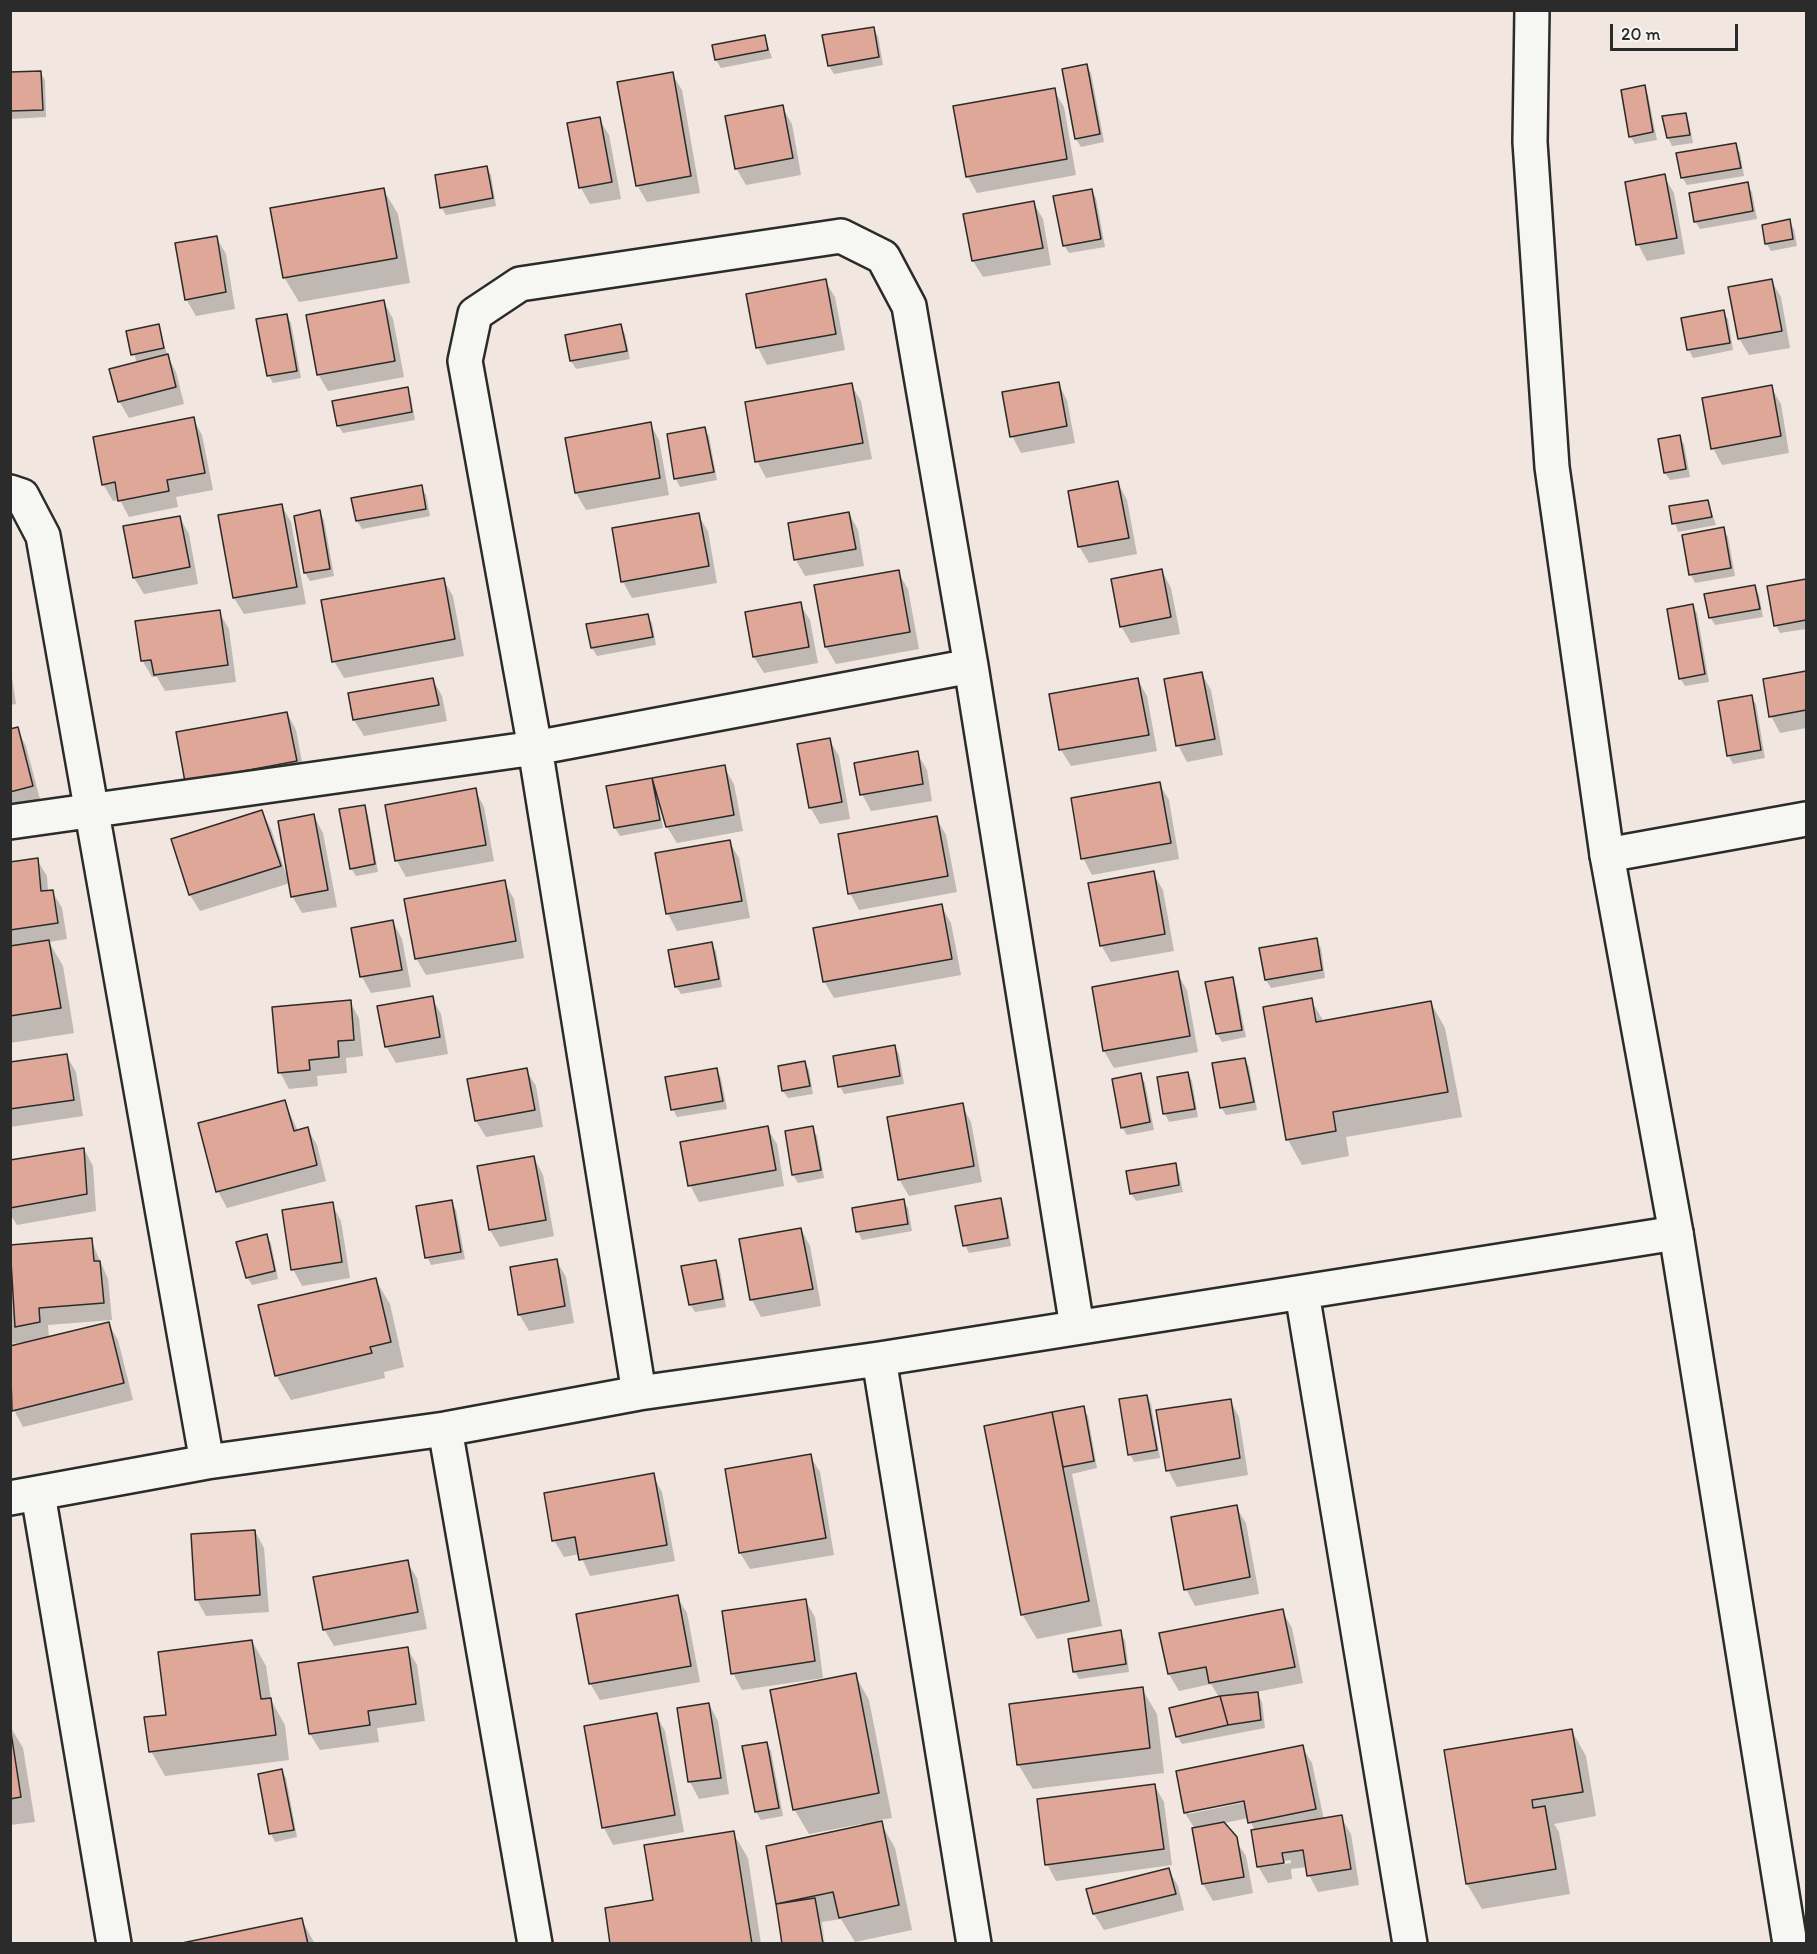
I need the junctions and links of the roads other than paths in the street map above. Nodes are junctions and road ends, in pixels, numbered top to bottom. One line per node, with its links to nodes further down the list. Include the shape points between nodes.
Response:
1 (1532, 10): 8 (street, via 1530,142 1552,467)
2 (10, 492): 5 (street, via 22,496 44,536)
3 (971, 666): 4 (street); 4 (street, via 909,306 883,257 841,236 520,284 475,314 465,361); 11 (street)
4 (535, 748): 5 (street); 13 (street)
5 (92, 809): 7 (street); 15 (street)
6 (1806, 819): 8 (street)
7 (10, 822)
8 (1607, 855): 9 (street)
9 (1676, 1233): 10 (street); 21 (street)
10 (1302, 1293): 11 (street); 20 (street)
11 (1077, 1327): 12 (street)
12 (879, 1359): 13 (street); 19 (street)
13 (639, 1393): 14 (street)
14 (445, 1429): 15 (street); 18 (street)
15 (207, 1462): 16 (street)
16 (24, 1496): 17 (street)
17 (114, 1944)
18 (535, 1944)
19 (974, 1944)
20 (1410, 1944)
21 (1790, 1944)

